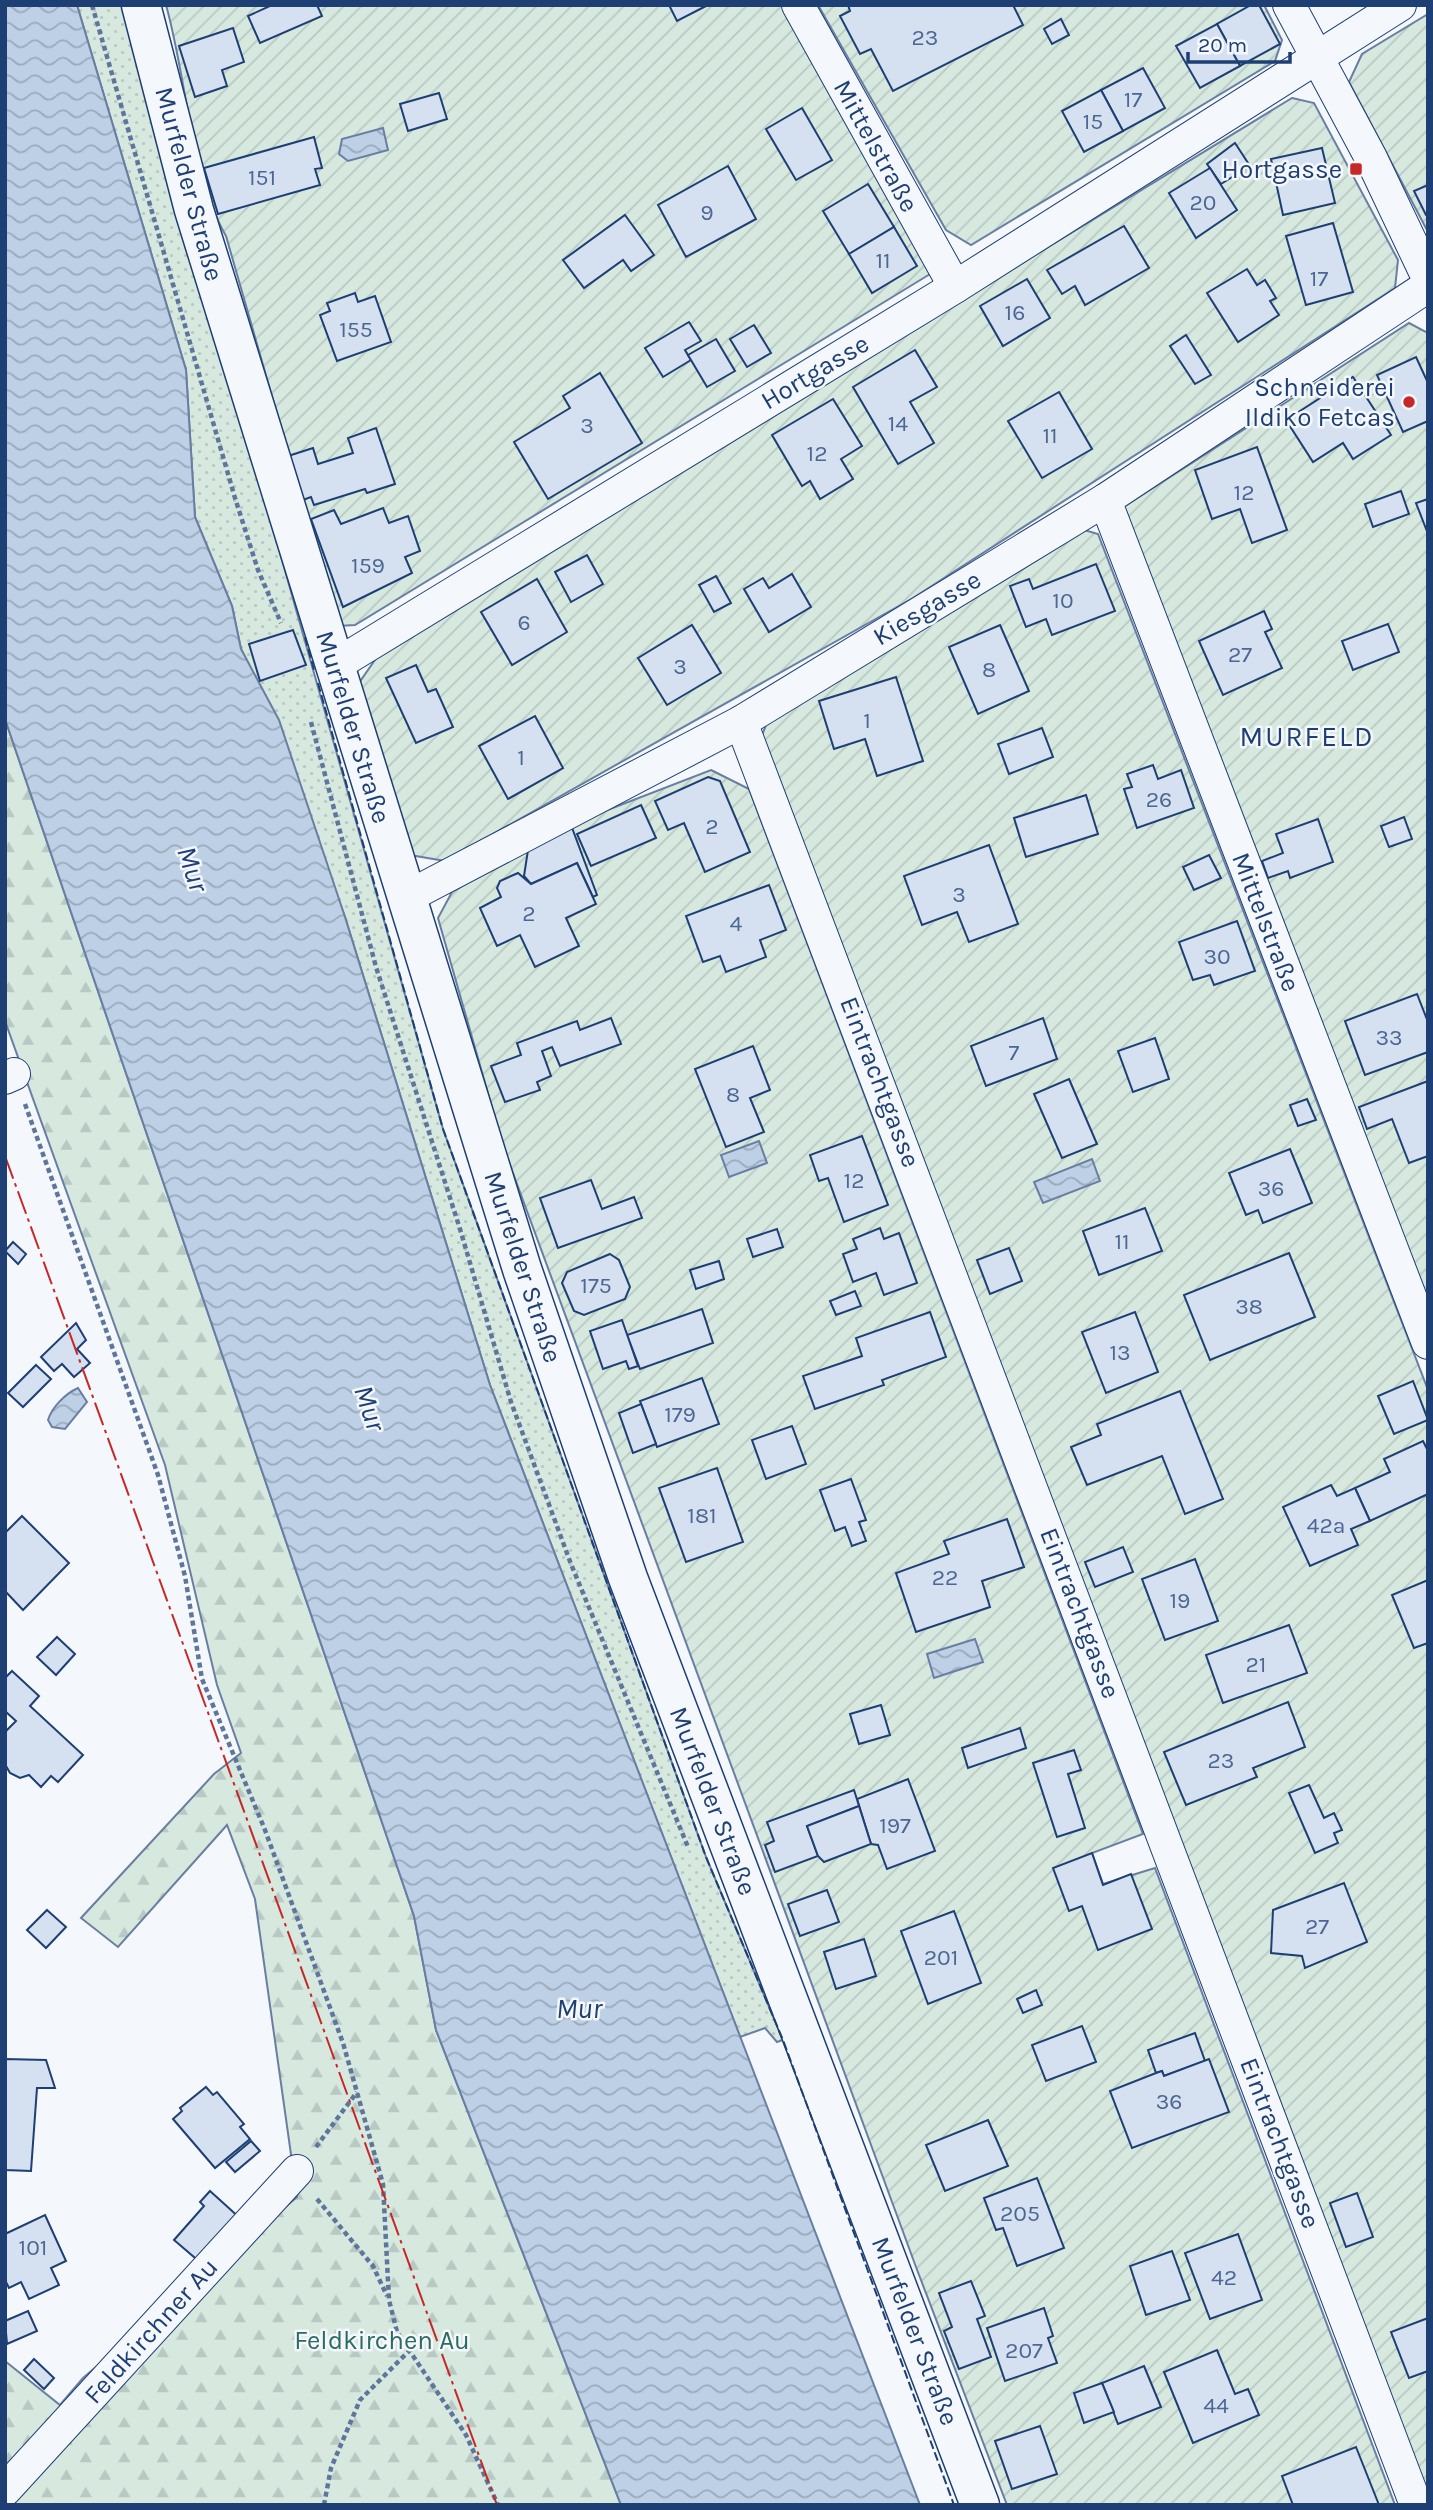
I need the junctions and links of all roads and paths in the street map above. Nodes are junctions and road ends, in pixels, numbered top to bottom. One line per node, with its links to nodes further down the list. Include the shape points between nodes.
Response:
1 (92, 5): 11 (path, via 235,498 258,570)
2 (141, 5): 12 (street, Murfelder Straße, via 194,210)
3 (798, 5): 9 (street, Mittelstraße)
4 (1289, 5): 6 (street)
5 (1400, 5): 6 (street, Hortgasse)
6 (1318, 58): 7 (street); 9 (street, Hortgasse)
7 (1428, 278)
8 (1428, 286): 10 (street, Kiesgasse)
9 (955, 287): 12 (street, Hortgasse)
10 (1105, 500): 13 (street, Kiesgasse); 16 (street, Mittelstraße)
11 (285, 632)
12 (334, 666): 14 (street, Murfelder Straße)
13 (741, 722): 14 (street, Kiesgasse); 25 (street, Eintrachtgasse)
14 (407, 897): 24 (street, Murfelder Straße, via 522,1269 628,1578)
15 (10, 1076): 17 (path, via 158,1475 185,1576 202,1679 293,1902)
16 (1428, 1343)
17 (357, 2091): 18 (path); 19 (path, via 383,2184)
18 (297, 2171): 19 (path, via 373,2266); 21 (street, Feldkirchner Au)
19 (389, 2300): 20 (path, via 397,2332)
20 (409, 2351): 22 (path, via 360,2400 331,2468); 23 (path, via 466,2435)
21 (5, 2490)
22 (324, 2505)
23 (498, 2505)
24 (980, 2505)
25 (1416, 2505)

